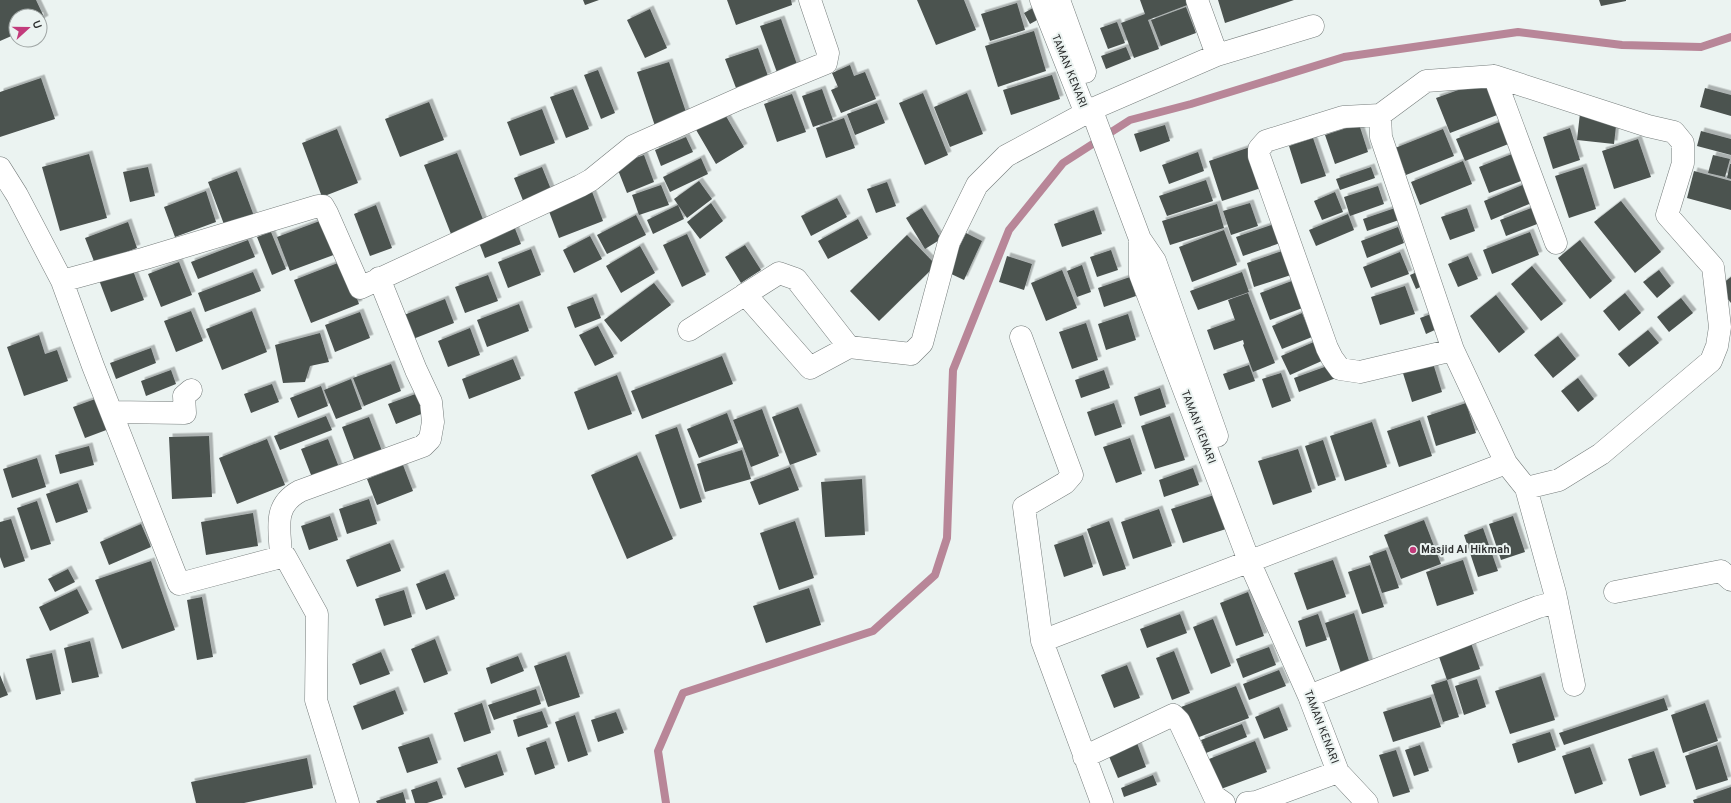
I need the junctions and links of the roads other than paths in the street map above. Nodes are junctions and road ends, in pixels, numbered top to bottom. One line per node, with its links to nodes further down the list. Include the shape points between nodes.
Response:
1 (810, 0): 12 (street, via 828,53 826,64 633,146 580,186)
2 (1041, 0): 9 (street, TAMAN KENARI)
3 (1059, 0): 9 (street)
4 (1197, 0): 6 (street)
5 (1313, 26): 6 (street)
6 (1217, 55): 9 (street)
7 (1494, 76): 8 (street, via 1426,81); 11 (street); 22 (street, via 1674,132 1683,143 1683,163 1667,215 1713,267 1720,328 1711,361 1601,454 1559,480)
8 (1380, 115): 18 (street, via 1381,136); 18 (street, via 1343,117 1266,141 1259,149 1259,156 1327,348 1340,369 1360,372)
9 (1093, 116): 17 (street, via 1006,156 977,185 949,242 922,343 911,354); 24 (street, TAMAN KENARI, via 1140,239 1155,261)
10 (0, 168): 13 (street)
11 (1556, 243)
12 (379, 278): 13 (street, via 360,288 328,212 323,206 318,206); 23 (street, via 431,402 433,422 430,439 423,446 291,496 279,514)
13 (62, 281): 20 (street)
14 (745, 294): 15 (street); 17 (street, via 810,368); 17 (street, via 779,273 796,279)
15 (689, 330)
16 (1021, 337): 28 (street, via 1072,475 1065,483 1024,507)
17 (849, 346)
18 (1453, 350): 21 (street)
19 (191, 390): 20 (street, via 184,396 185,412)
20 (112, 412): 23 (street, via 179,584)
21 (1506, 462): 22 (street); 24 (street)
22 (1526, 488): 27 (street)
23 (281, 556): 33 (street, via 285,556 317,614 316,700)
24 (1255, 559): 28 (street); 30 (street, TAMAN KENARI)
25 (1731, 580): 26 (street, via 1721,571)
26 (1615, 592)
27 (1557, 602): 29 (street); 30 (street, via 1538,607)
28 (1042, 641): 31 (street)
29 (1574, 685)
30 (1309, 696): 32 (street, TAMAN KENARI)
31 (1084, 757): 34 (street); 35 (street, via 1173,714 1179,721 1214,796)
32 (1338, 772): 36 (street, TAMAN KENARI); 37 (street)
33 (348, 803)
34 (1102, 803)
35 (1224, 803)
36 (1252, 803)
37 (1367, 803)

